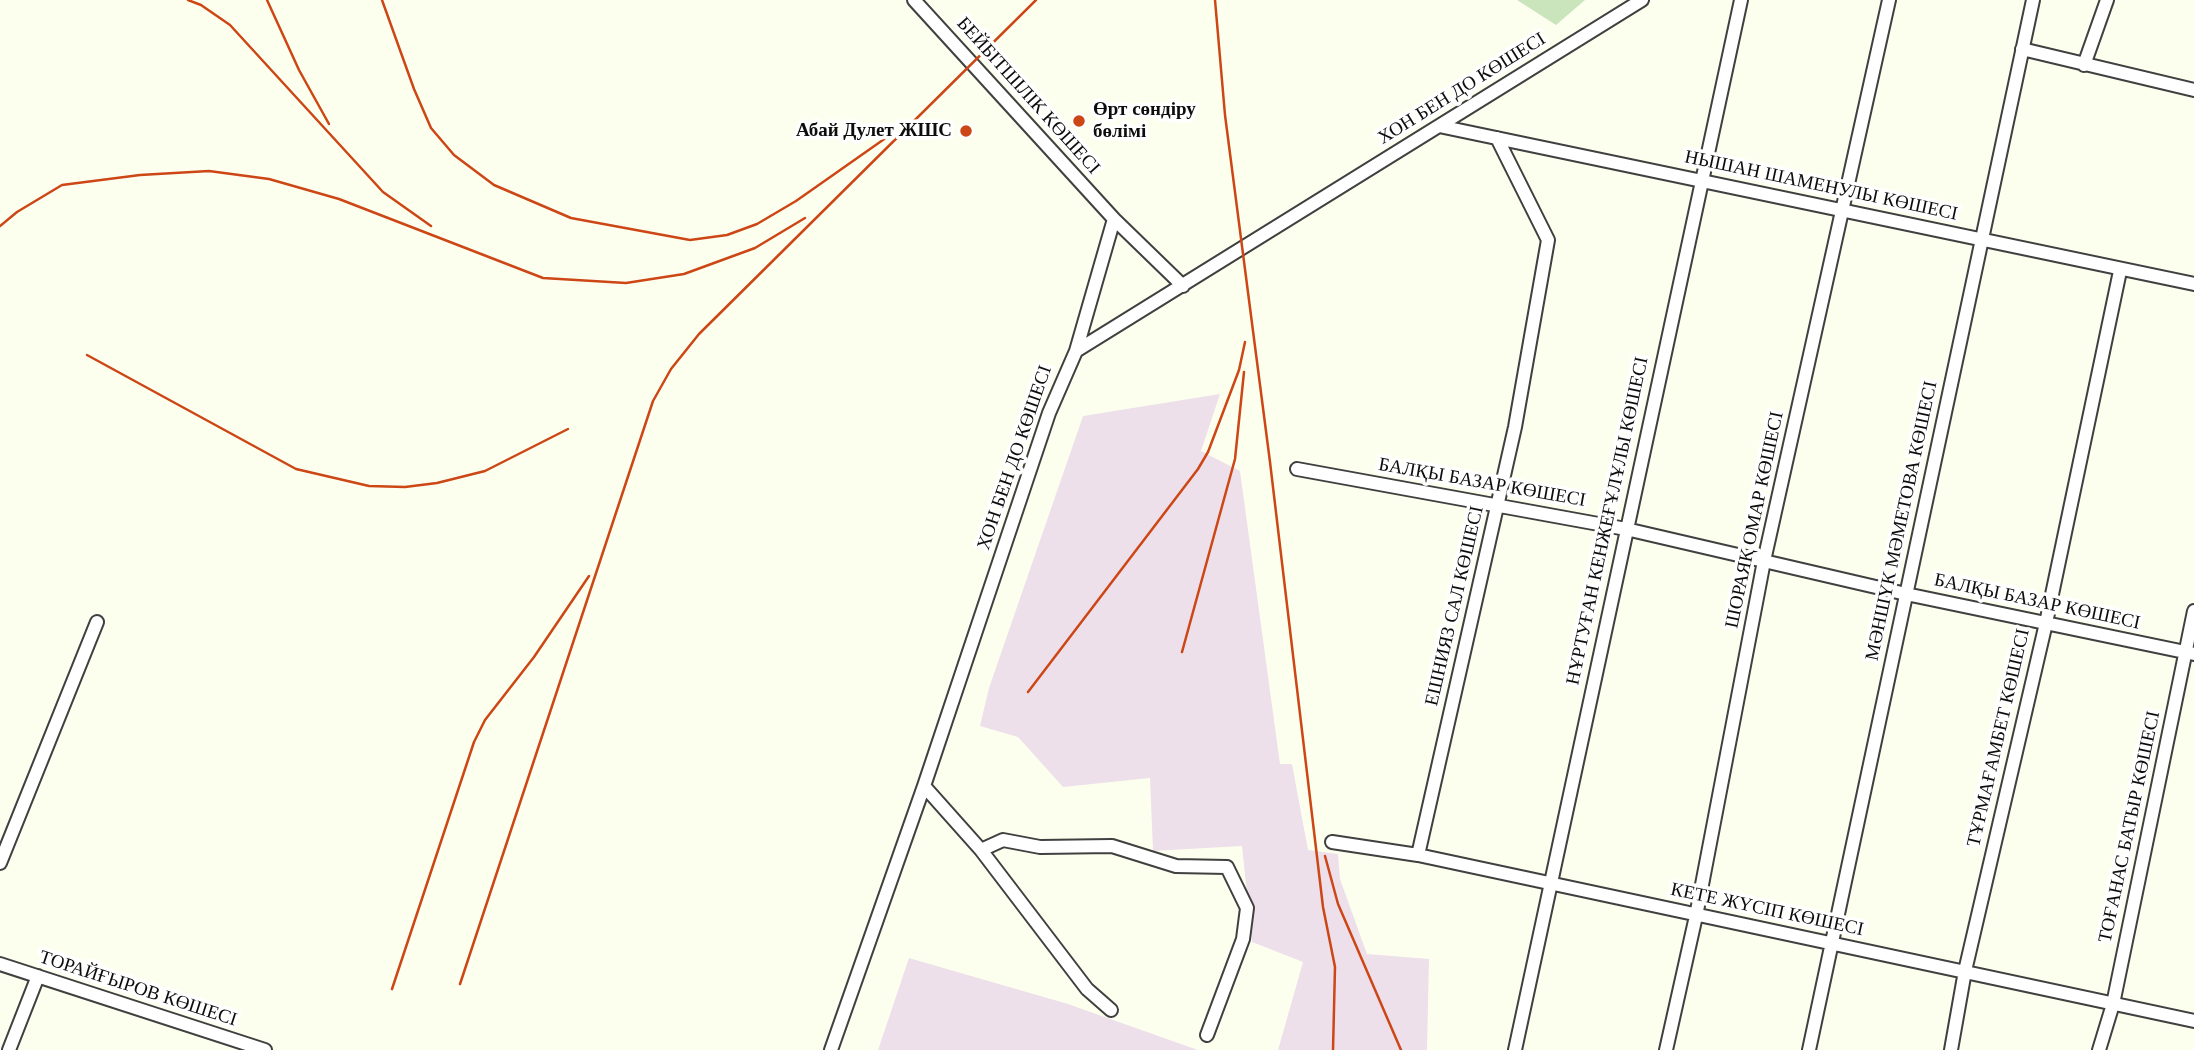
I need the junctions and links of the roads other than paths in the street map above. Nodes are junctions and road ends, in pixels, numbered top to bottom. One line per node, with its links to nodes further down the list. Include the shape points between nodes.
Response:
1 (914, 0): 14 (street, БЕЙБІТШІЛІК КӨШЕСІ)
2 (1642, 0): 10 (street, ХОН БЕН ДО КӨШЕСІ)
3 (1741, 0): 12 (street, НҰРТУҒАН КЕНЖЕҒҰЛҰЛЫ КӨШЕСІ)
4 (1889, 0): 13 (street, ШОРАЯҚ ОМАР КӨШЕСІ)
5 (2033, 0): 7 (street, МӘНШҮК МӘМЕТОВА КӨШЕСІ)
6 (2107, 0): 8 (street)
7 (2022, 49): 8 (street); 15 (street, МӘНШҮК МӘМЕТОВА КӨШЕСІ)
8 (2084, 65): 9 (street)
9 (2194, 90)
10 (1439, 126): 11 (street, НЫШАН ШАМЕНУЛЫ КӨШЕСІ); 18 (street, ХОН БЕН ДО КӨШЕСІ)
11 (1497, 138): 12 (street, НЫШАН ШАМЕНУЛЫ КӨШЕСІ); 21 (street, ЕШНИЯЗ САЛ КӨШЕСІ, via 1548,240)
12 (1702, 181): 13 (street, НЫШАН ШАМЕНУЛЫ КӨШЕСІ); 22 (street, НҰРТУҒАН КЕНЖЕҒҰЛҰЛЫ КӨШЕСІ)
13 (1843, 211): 15 (street, НЫШАН ШАМЕНУЛЫ КӨШЕСІ); 23 (street, ШОРАЯҚ ОМАР КӨШЕСІ)
14 (1114, 219): 18 (street, БЕЙБІТШІЛІК КӨШЕСІ); 19 (street)
15 (1982, 240): 16 (street, НЫШАН ШАМЕНУЛЫ КӨШЕСІ); 24 (street, МӘНШҮК МӘМЕТОВА КӨШЕСІ)
16 (2120, 271): 17 (street, НЫШАН ШАМЕНУЛЫ КӨШЕСІ); 27 (street, ТҰРМАҒАМБЕТ КӨШЕСІ)
17 (2194, 284)
18 (1183, 286): 19 (street, ХОН БЕН ДО КӨШЕСІ)
19 (1076, 351): 29 (street, ХОН БЕН ДО КӨШЕСІ, via 1049,413)
20 (1297, 469): 21 (street, БАЛҚЫ БАЗАР КӨШЕСІ)
21 (1497, 506): 22 (street, БАЛҚЫ БАЗАР КӨШЕСІ); 32 (street, ЕШНИЯЗ САЛ КӨШЕСІ)
22 (1626, 529): 23 (street, БАЛҚЫ БАЗАР КӨШЕСІ); 34 (street, НҰРТУҒАН КЕНЖЕҒҰЛҰЛЫ КӨШЕСІ)
23 (1764, 561): 24 (street, БАЛҚЫ БАЗАР КӨШЕСІ); 35 (street, ШОРАЯҚ ОМАР КӨШЕСІ)
24 (1906, 594): 27 (street, БАЛҚЫ БАЗАР КӨШЕСІ); 36 (street, МӘНШҮК МӘМЕТОВА КӨШЕСІ)
25 (2194, 611): 28 (street, ТОҒАНАС БАТЫР КӨШЕСІ)
26 (97, 622): 33 (street)
27 (2046, 623): 28 (street, БАЛҚЫ БАЗАР КӨШЕСІ); 38 (street, ТҰРМАҒАМБЕТ КӨШЕСІ)
28 (2190, 653): 40 (street, ТОҒАНАС БАТЫР КӨШЕСІ)
29 (925, 786): 31 (street); 46 (street, ХОН БЕН ДО КӨШЕСІ)
30 (1332, 842): 32 (street, КЕТЕ ЖҮСІП КӨШЕСІ)
31 (981, 850): 41 (street, via 1087,989); 43 (street, via 1003,840 1040,847 1112,846 1176,866 1227,867 1247,908 1243,939)
32 (1418, 855): 34 (street, КЕТЕ ЖҮСІП КӨШЕСІ)
33 (0, 863)
34 (1550, 883): 35 (street, КЕТЕ ЖҮСІП КӨШЕСІ); 47 (street, НҰРТУҒАН КЕНЖЕҒҰЛҰЛЫ КӨШЕСІ)
35 (1696, 916): 36 (street, КЕТЕ ЖҮСІП КӨШЕСІ); 48 (street, ШОРАЯҚ ОМАР КӨШЕСІ)
36 (1832, 943): 38 (street, КЕТЕ ЖҮСІП КӨШЕСІ); 49 (street, МӘНШҮК МӘМЕТОВА КӨШЕСІ)
37 (0, 964): 39 (street, ТОРАЙҒЫРОВ КӨШЕСІ)
38 (1965, 971): 40 (street, КЕТЕ ЖҮСІП КӨШЕСІ); 50 (street, ТҰРМАҒАМБЕТ КӨШЕСІ)
39 (38, 976): 44 (street); 45 (street, ТОРАЙҒЫРОВ КӨШЕСІ)
40 (2113, 1004): 42 (street, КЕТЕ ЖҮСІП КӨШЕСІ); 51 (street, ТОҒАНАС БАТЫР КӨШЕСІ)
41 (1111, 1010)
42 (2194, 1021)
43 (1208, 1035)
44 (9, 1050)
45 (265, 1050)
46 (831, 1050)
47 (1515, 1050)
48 (1666, 1050)
49 (1809, 1050)
50 (1951, 1050)
51 (2099, 1050)

